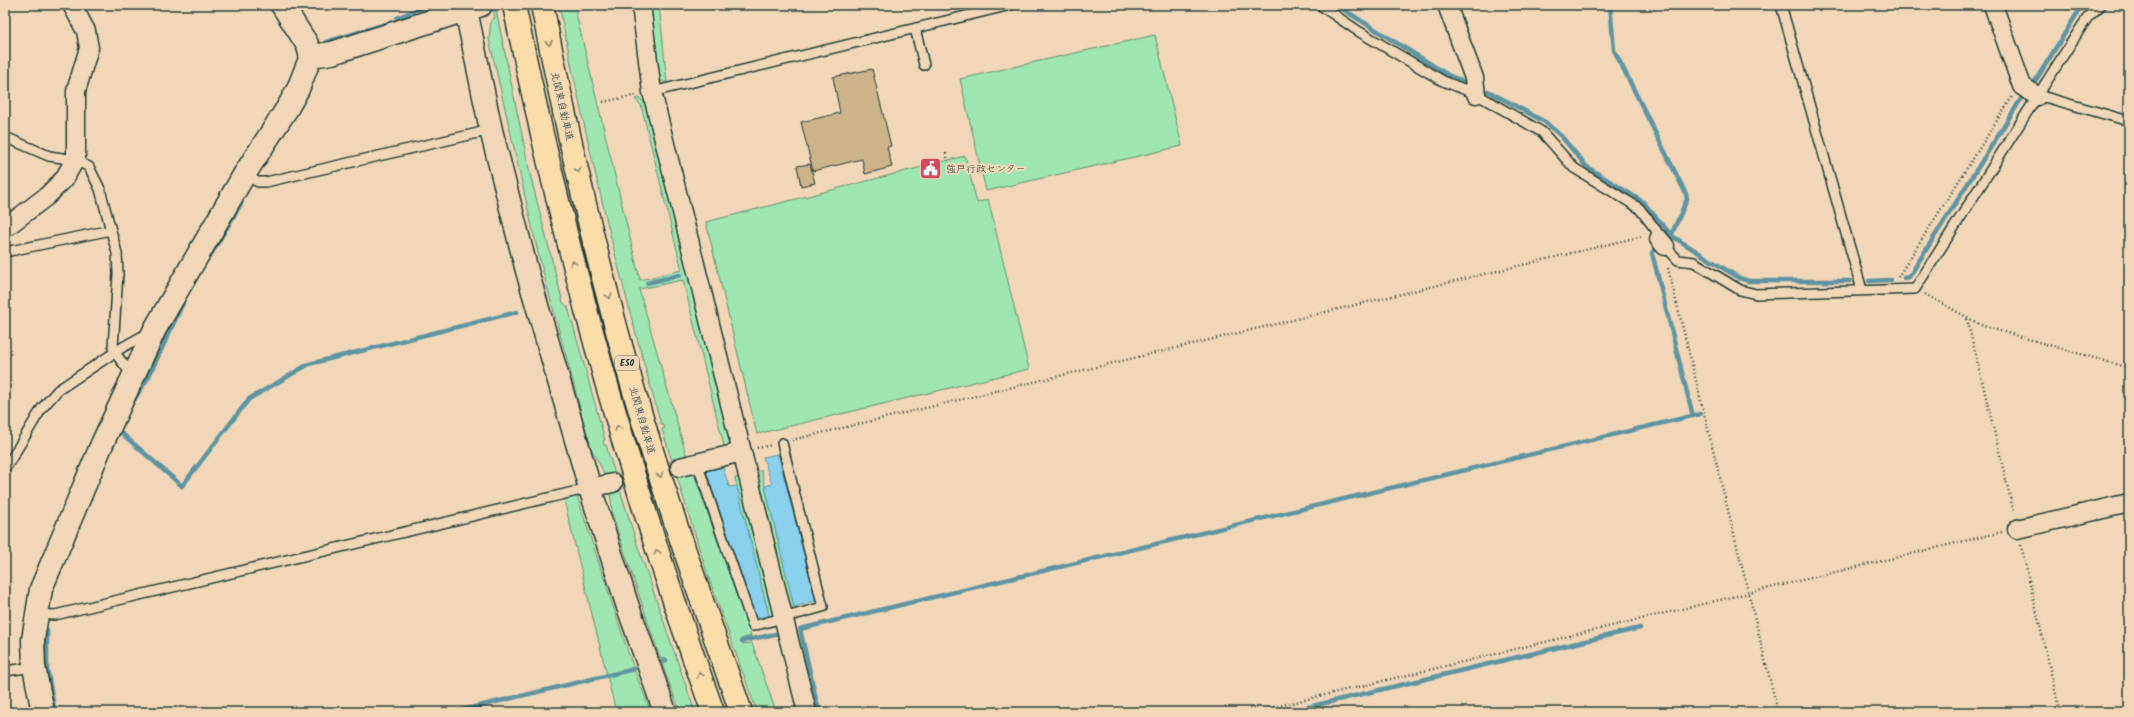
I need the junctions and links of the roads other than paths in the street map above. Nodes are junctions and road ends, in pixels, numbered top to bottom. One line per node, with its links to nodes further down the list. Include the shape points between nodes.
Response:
1 (72, 5): 22 (street, via 86,31 89,48 76,91)
2 (282, 5): 14 (street, via 307,44)
3 (514, 5): 45 (highway, E50, one-way to 3, via 677,614 631,473 592,335 557,202)
4 (542, 5): 46 (highway, 北関東自動車道 / E50, one-way to 46, via 583,194 616,327 654,456)
5 (641, 5): 16 (street)
6 (1011, 5): 13 (lane)
7 (1320, 5): 17 (lane, via 1358,31 1443,81)
8 (1448, 5): 17 (street, via 1474,78)
9 (1781, 5): 27 (lane)
10 (1993, 5): 18 (street, via 2022,86)
11 (2101, 5): 18 (lane, via 2084,23)
12 (470, 7): 14 (street, via 332,53); 20 (street)
13 (915, 28): 15 (lane); 16 (lane)
14 (311, 56): 23 (street, via 298,89)
15 (924, 65)
16 (652, 92): 32 (street)
17 (1476, 94): 27 (lane, via 1542,132 1574,168 1639,208 1656,230 1662,243 1678,260 1694,262 1740,290 1756,294)
18 (2038, 96): 19 (lane); 27 (lane, via 1915,289)
19 (2129, 121)
20 (491, 130): 23 (lane, via 266,182 258,182); 36 (street, via 514,223)
21 (5, 137): 22 (lane, via 49,156)
22 (75, 160): 24 (street, via 64,179 47,196); 25 (lane, via 89,168 93,175 100,189)
23 (244, 175): 28 (street)
24 (5, 228)
25 (111, 230): 26 (lane); 29 (lane, via 117,253 118,274 112,338)
26 (5, 252)
27 (1862, 290)
28 (155, 329): 29 (lane); 30 (street)
29 (115, 354): 30 (lane); 34 (lane, via 58,390 42,408)
30 (133, 376): 39 (street, via 41,589)
31 (782, 443): 40 (lane, via 823,607)
32 (742, 452): 33 (street); 40 (street)
33 (688, 465): 40 (lane, via 753,626)
34 (7, 466)
35 (613, 483): 36 (street)
36 (590, 488): 39 (lane, via 55,615); 44 (street)
37 (2129, 503): 38 (street)
38 (2017, 529)
39 (36, 614): 41 (street, via 33,640)
40 (783, 617): 47 (street)
41 (34, 667): 42 (lane); 43 (street)
42 (5, 671)
43 (42, 712)
44 (665, 712)
45 (713, 712)
46 (741, 712)
47 (807, 712)

